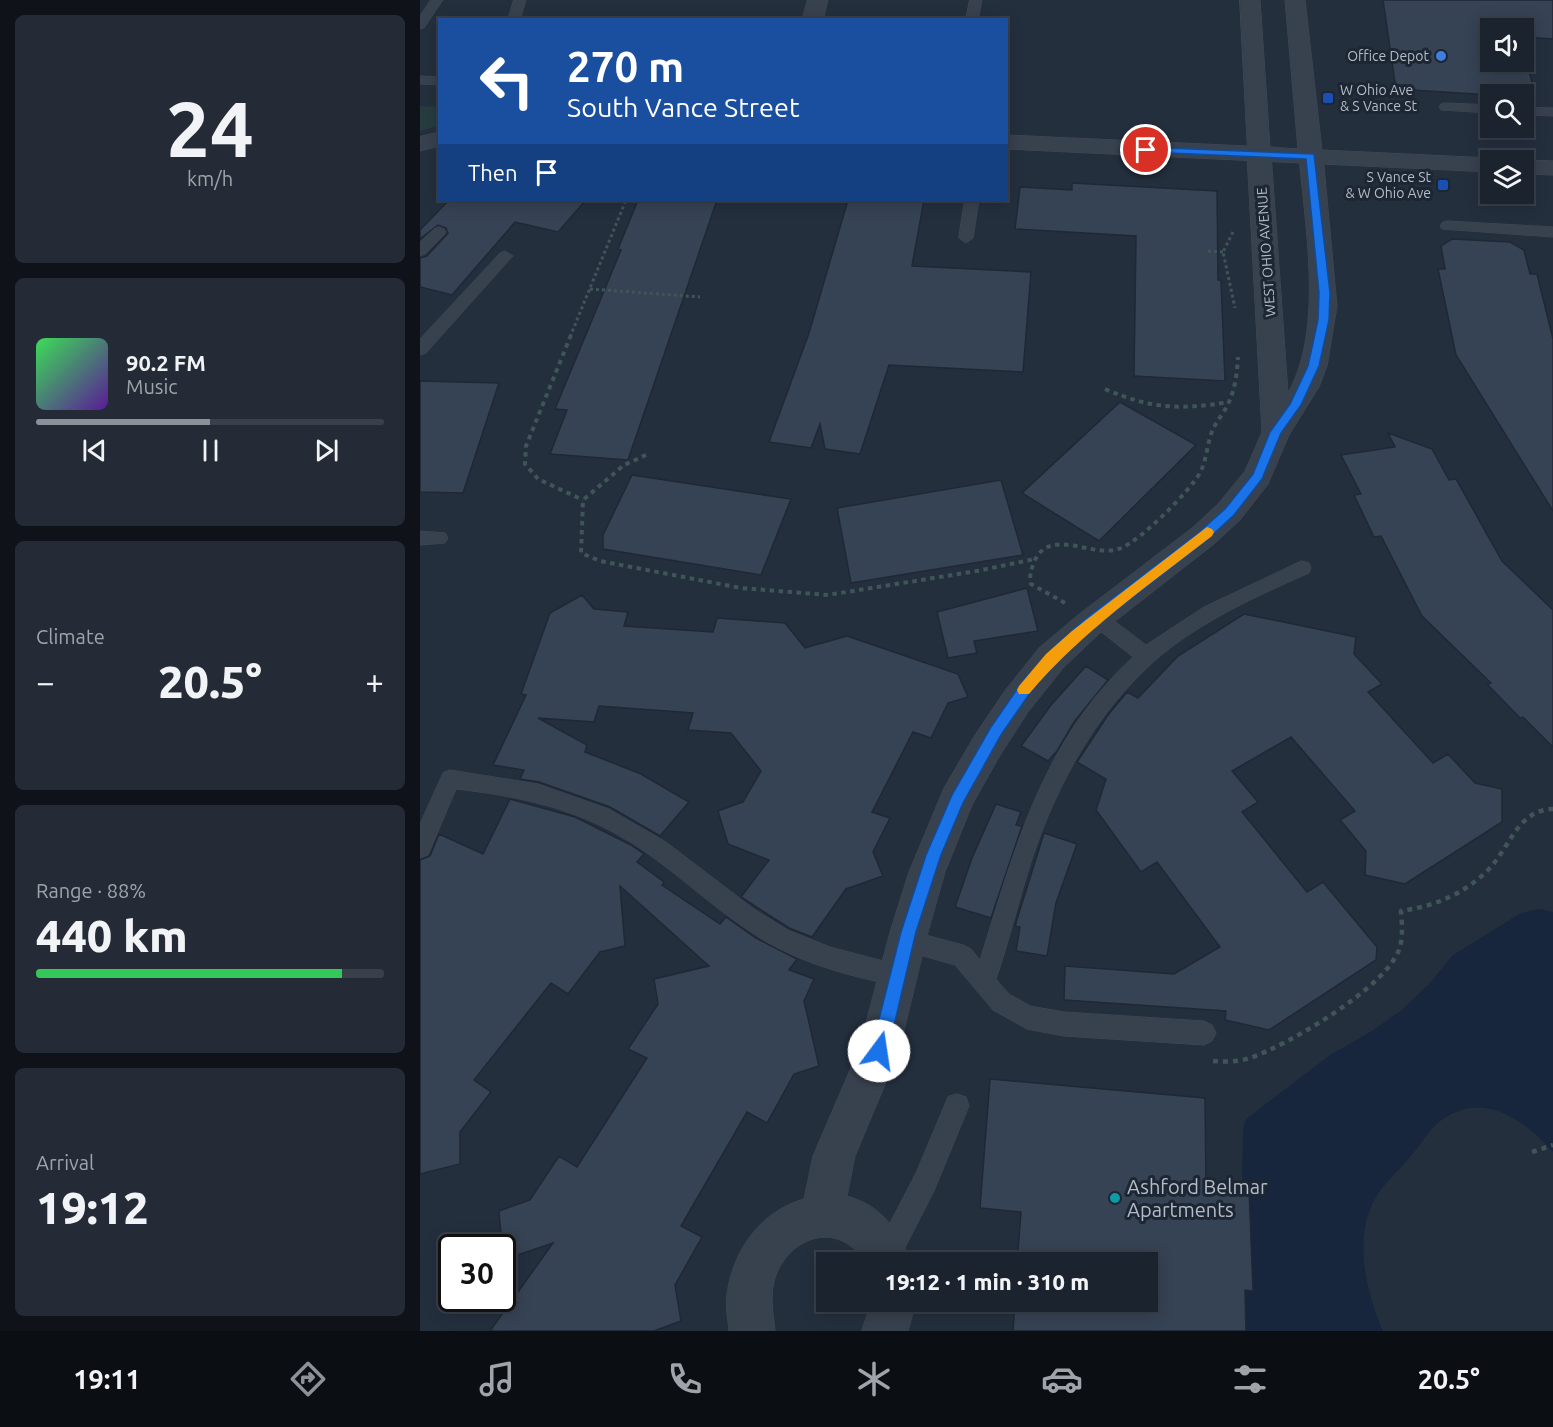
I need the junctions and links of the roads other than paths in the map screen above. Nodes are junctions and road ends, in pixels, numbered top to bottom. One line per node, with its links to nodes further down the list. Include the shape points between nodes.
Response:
1 (437, 0): 10 (lane)
2 (520, 0): 7 (lane)
3 (818, 0): 8 (street)
4 (976, 0): 9 (lane)
5 (1250, 0): 20 (street, WEST OHIO AVENUE)
6 (1295, 0): 21 (street, WEST OHIO AVENUE)
7 (515, 18)
8 (813, 18)
9 (972, 18)
10 (420, 25)
11 (420, 80): 12 (lane)
12 (438, 81)
13 (1446, 107): 14 (lane)
14 (1480, 109)
15 (1534, 111): 16 (lane)
16 (1553, 112)
17 (438, 140): 19 (street)
18 (1008, 142): 20 (street)
19 (420, 144)
20 (1259, 154): 21 (street); 33 (street, WEST OHIO AVENUE)
21 (1311, 156): 22 (street); 33 (street, WEST OHIO AVENUE, via 1323,320 1314,366)
22 (1480, 164)
23 (1534, 167): 24 (street)
24 (1553, 168)
25 (972, 201): 29 (lane)
26 (1447, 226): 28 (lane)
27 (439, 232): 30 (lane)
28 (1553, 232)
29 (966, 238)
30 (420, 251)
31 (505, 256): 32 (lane)
32 (420, 349)
33 (1276, 432): 37 (street, WEST OHIO AVENUE, via 1258,476 1229,512)
34 (420, 538): 35 (lane)
35 (440, 538)
36 (1302, 568): 38 (lane, via 1210,613)
37 (1093, 621): 38 (lane); 40 (street, WEST OHIO AVENUE, via 1051,658 1027,686 975,766 933,855)
38 (1146, 656): 42 (lane, via 1082,732 1042,801)
39 (420, 848): 41 (lane, via 450,779 545,795 594,812 638,834 774,934 836,960)
40 (907, 941): 41 (street, WEST OHIO AVENUE); 42 (lane, via 963,957)
41 (898, 975): 45 (street, WEST OHIO AVENUE, via 879,1051 834,1156)
42 (984, 982): 43 (lane, via 1001,1002 1027,1017 1064,1024)
43 (1204, 1033)
44 (957, 1106): 47 (lane)
45 (822, 1215): 46 (street, via 854,1221 879,1242); 49 (street, via 791,1224 762,1252 750,1277 747,1296)
46 (884, 1252)
47 (892, 1252)
48 (891, 1312): 50 (street)
49 (752, 1331)
50 (885, 1331)

